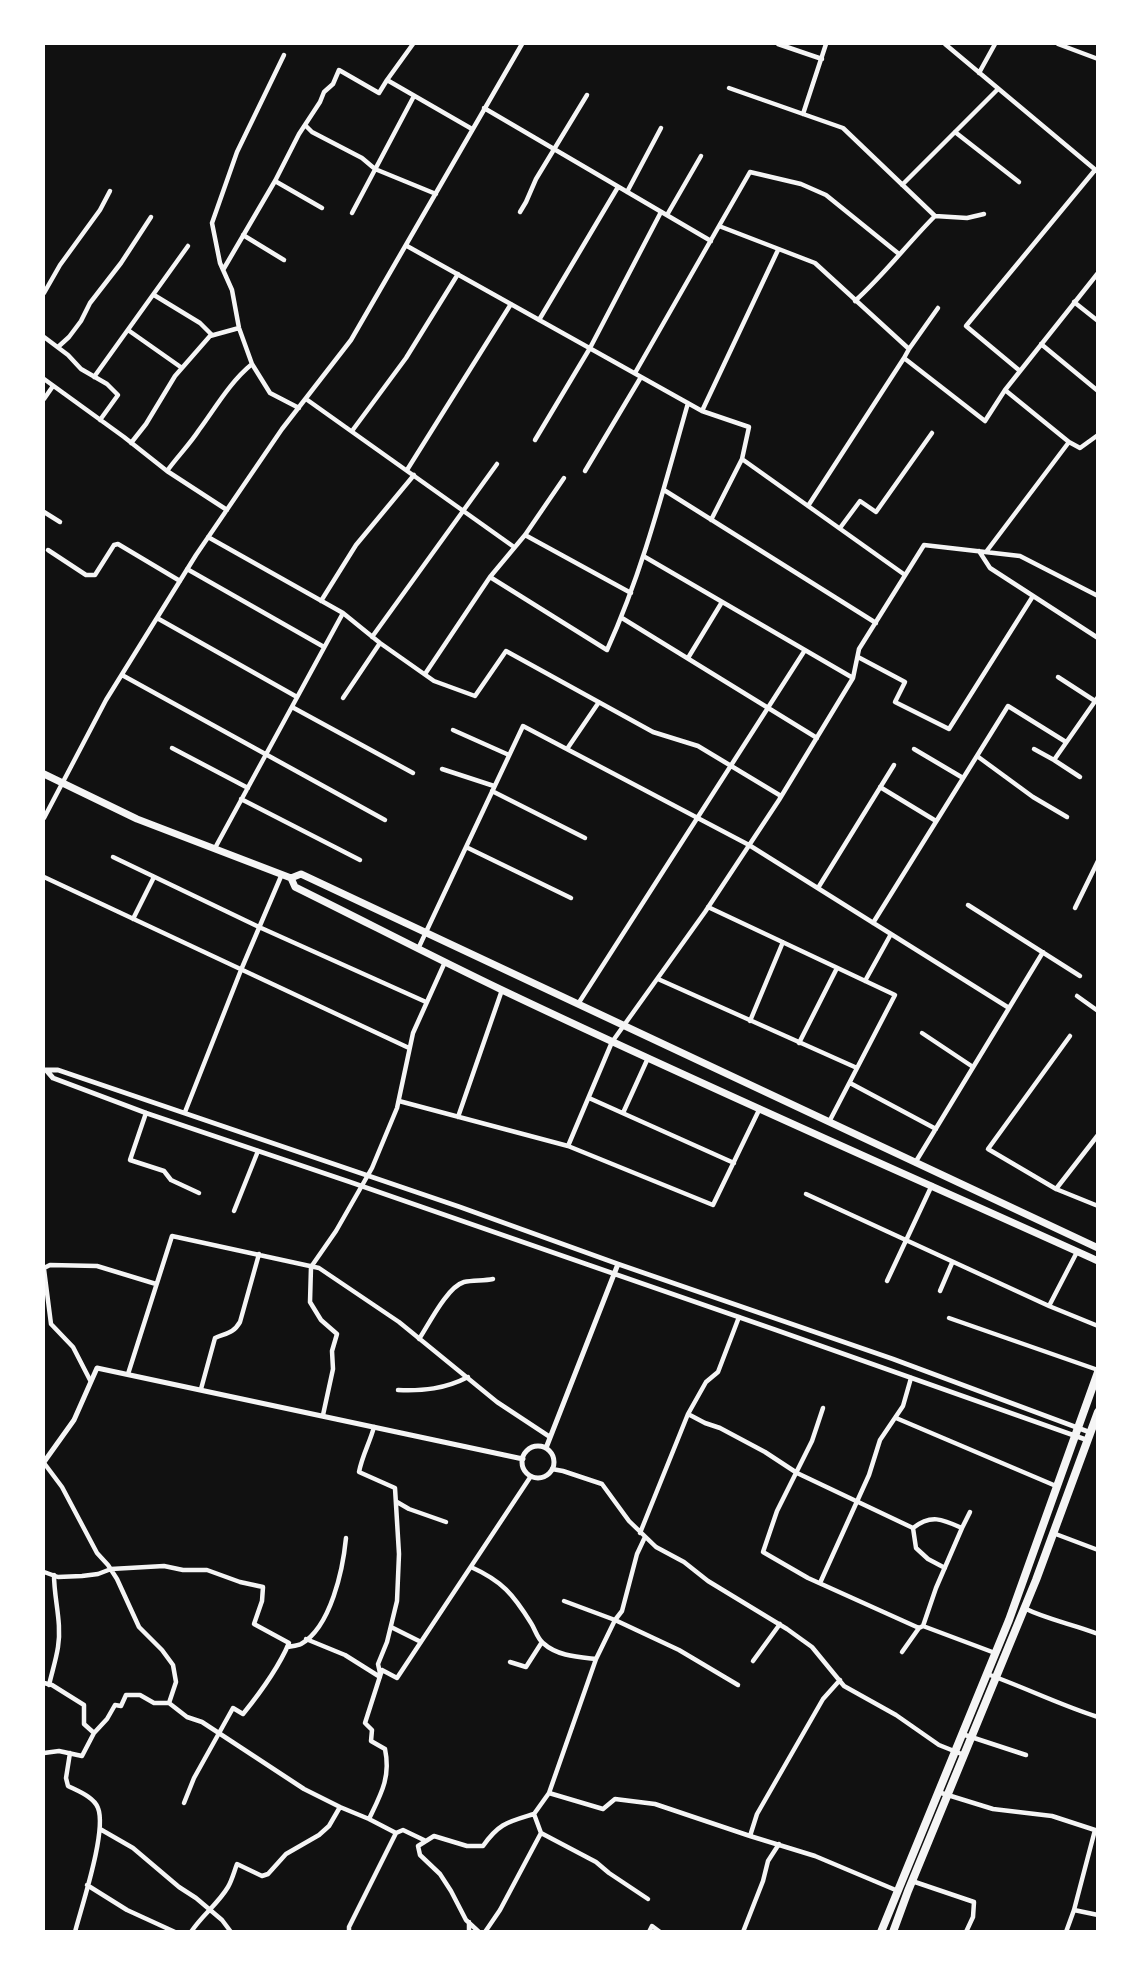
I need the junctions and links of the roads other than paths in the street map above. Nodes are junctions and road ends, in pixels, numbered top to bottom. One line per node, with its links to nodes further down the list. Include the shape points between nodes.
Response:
1 (413, 44): 12 (street)
2 (522, 44): 17 (street)
3 (778, 44): 9 (street)
4 (826, 44): 9 (street)
5 (945, 44): 11 (street)
6 (995, 44): 11 (street)
7 (1058, 44): 10 (street)
8 (284, 55): 50 (street, via 237,152 212,223)
9 (822, 59): 18 (street)
10 (1098, 59)
11 (979, 73): 14 (street)
12 (387, 80): 16 (street); 19 (street, via 379,93 339,70)
13 (729, 88): 18 (street)
14 (998, 89): 22 (street); 26 (street)
15 (587, 95): 23 (street)
16 (414, 96): 21 (street); 25 (street)
17 (484, 108): 21 (street); 23 (street)
18 (803, 114): 29 (street, via 843,128)
19 (304, 125): 25 (street); 27 (street)
20 (661, 128): 32 (street)
21 (472, 129): 33 (street)
22 (955, 132): 28 (street); 29 (street)
23 (554, 149): 30 (street); 35 (street)
24 (701, 156): 39 (street)
25 (375, 169): 33 (street); 37 (street)
26 (1096, 171): 72 (street, via 966,326)
27 (275, 181): 34 (street); 43 (street)
28 (1019, 182)
29 (902, 185): 40 (street)
30 (618, 187): 32 (street); 59 (street)
31 (110, 191): 53 (street)
32 (627, 192): 36 (street)
33 (436, 194): 46 (street)
34 (322, 208)
35 (519, 212)
36 (661, 212): 39 (street); 67 (street)
37 (352, 213)
38 (984, 214): 40 (street, via 967,218)
39 (667, 215): 44 (street)
40 (934, 216): 48 (street)
41 (151, 217): 66 (street, via 81,321)
42 (719, 226): 44 (street); 47 (street); 48 (street, via 750,172 801,184 826,195)
43 (243, 235): 49 (street); 50 (street)
44 (711, 241): 73 (street)
45 (188, 246): 54 (street)
46 (407, 246): 52 (street); 81 (street, via 351,340)
47 (778, 250): 55 (street, via 815,263); 84 (street)
48 (899, 254): 55 (street)
49 (284, 260)
50 (223, 270): 61 (street, via 232,290)
51 (1098, 273): 56 (street)
52 (458, 274): 57 (street); 86 (street, via 406,358)
53 (44, 293)
54 (154, 295): 62 (street); 63 (street, via 200,323)
55 (855, 301): 68 (street)
56 (1074, 302): 60 (street); 65 (street)
57 (511, 304): 59 (street); 94 (street)
58 (938, 308): 68 (street)
59 (539, 320): 67 (street)
60 (1098, 321)
61 (239, 328): 63 (street); 70 (street)
62 (128, 330): 71 (street); 74 (street)
63 (212, 335): 71 (street)
64 (44, 337): 66 (street)
65 (1041, 344): 72 (street); 79 (street)
66 (58, 347): 74 (street)
67 (590, 348): 73 (street); 89 (street)
68 (909, 349): 69 (street)
69 (904, 358): 78 (street, via 985,421); 100 (street)
70 (252, 364): 83 (street, via 270,393); 95 (street, via 215,405)
71 (182, 368): 90 (street)
72 (1020, 371): 78 (street)
73 (634, 373): 75 (street)
74 (94, 377): 85 (street, via 118,395)
75 (642, 377): 82 (street); 96 (street)
76 (44, 379): 77 (street)
77 (53, 386): 80 (street); 85 (street)
78 (1005, 390): 91 (street)
79 (1098, 391)
80 (44, 399)
81 (306, 399): 83 (street); 86 (street)
82 (688, 403): 84 (street); 99 (street)
83 (299, 408): 101 (street)
84 (702, 411): 92 (street, via 749,427)
85 (100, 420): 90 (street)
86 (352, 431): 94 (street)
87 (932, 433): 106 (street, via 876,512 860,501)
88 (1098, 435): 91 (street, via 1080,448)
89 (535, 440)
90 (131, 442): 95 (street)
91 (1069, 442): 112 (street)
92 (742, 459): 100 (street); 104 (street)
93 (497, 464): 102 (street)
94 (407, 470): 97 (street)
95 (167, 471): 101 (street)
96 (585, 471)
97 (414, 475): 102 (street); 121 (street, via 356,545)
98 (564, 478): 107 (street)
99 (664, 490): 104 (street); 113 (street)
100 (808, 506): 106 (street)
101 (227, 510): 108 (street)
102 (464, 511): 109 (street); 127 (street)
103 (44, 512): 105 (street)
104 (711, 520): 126 (street)
105 (60, 522)
106 (840, 528): 115 (street)
107 (525, 535): 109 (street); 118 (street)
108 (208, 537): 114 (street); 121 (street)
109 (514, 547): 116 (street)
110 (48, 549): 117 (street, via 91,577 118,544)
111 (979, 551): 112 (street); 115 (street, via 924,545); 119 (street, via 990,568)
112 (986, 552): 120 (street, via 1020,556)
113 (645, 557): 118 (street); 122 (street)
114 (187, 569): 117 (street); 130 (street)
115 (905, 575): 126 (street)
116 (490, 577): 125 (street, via 607,650); 135 (street)
117 (180, 581): 124 (street)
118 (631, 593): 125 (street)
119 (1033, 596): 128 (street); 132 (street, via 949,729 895,702 905,682)
120 (1098, 596)
121 (321, 601): 123 (street)
122 (722, 602): 131 (street); 133 (street)
123 (343, 613): 127 (street); 130 (street)
124 (157, 618): 134 (street); 138 (street)
125 (622, 618): 133 (street)
126 (876, 623): 132 (street)
127 (372, 637): 129 (street)
128 (1098, 638)
129 (380, 643): 135 (street); 139 (street)
130 (324, 647): 138 (street)
131 (805, 650): 137 (street); 143 (street)
132 (858, 657): 137 (street)
133 (688, 658): 143 (street)
134 (122, 675): 151 (street); 162 (street)
135 (425, 675): 141 (street, via 475,696 506,651)
136 (1058, 677): 140 (street)
137 (853, 678): 145 (street)
138 (297, 697): 142 (street)
139 (343, 698)
140 (1096, 699): 146 (street)
141 (599, 702): 148 (street); 155 (street, via 653,732 698,746)
142 (292, 707): 151 (street); 158 (street)
143 (768, 708): 145 (street); 155 (street)
144 (453, 730): 152 (street)
145 (817, 738): 166 (street)
146 (1066, 742): 153 (street, via 1008,706); 154 (street)
147 (172, 748): 164 (street)
148 (567, 749): 152 (street, via 523,726); 168 (street)
149 (914, 749): 161 (street)
150 (1034, 749): 154 (street)
151 (266, 754): 164 (street); 171 (street)
152 (509, 755): 165 (street)
153 (977, 756): 161 (street); 169 (street)
154 (1054, 760): 160 (street)
155 (731, 765): 166 (street); 168 (street)
156 (894, 765): 163 (street)
157 (442, 769): 165 (street)
158 (413, 773)
159 (44, 774): 162 (main road)
160 (1080, 777)
161 (963, 778): 172 (street)
162 (63, 784): 170 (street); 176 (main road, via 137,819)
163 (880, 787): 172 (street); 186 (street)
164 (248, 788): 167 (street)
165 (493, 789): 173 (street); 175 (street)
166 (782, 796): 174 (street)
167 (242, 799): 176 (street); 178 (street)
168 (697, 817): 174 (street); 208 (street)
169 (1067, 817)
170 (44, 818)
171 (385, 820)
172 (936, 822): 192 (street)
173 (585, 838)
174 (749, 845): 186 (street); 189 (street)
175 (466, 847): 187 (street); 194 (street)
176 (215, 848): 180 (main road)
177 (113, 857): 183 (street)
178 (360, 860)
179 (1098, 861): 181 (street)
180 (282, 874): 184 (main road); 193 (street)
181 (1090, 876): 185 (street); 190 (street)
182 (44, 877): 191 (street)
183 (154, 877): 191 (street); 193 (street)
184 (291, 878): 194 (main road, via 301,874); 197 (main road, via 295,887)
185 (1098, 880)
186 (818, 888): 192 (street)
187 (571, 898)
188 (968, 905): 198 (street)
189 (708, 907): 196 (street); 203 (street)
190 (1075, 908)
191 (133, 919): 201 (street)
192 (873, 923): 195 (street)
193 (259, 927): 201 (street); 207 (street)
194 (426, 933): 197 (street); 208 (main road)
195 (891, 934): 204 (street); 209 (street)
196 (783, 942): 200 (street); 211 (street)
197 (418, 949): 199 (main road)
198 (1043, 952): 202 (street); 209 (street)
199 (445, 962): 205 (main road); 207 (street)
200 (837, 968): 204 (street); 216 (street)
201 (241, 970): 217 (street); 226 (street)
202 (1080, 976)
203 (658, 979): 211 (street); 212 (street)
204 (865, 981): 220 (street, via 895,995)
205 (502, 990): 215 (main road); 229 (street)
206 (1077, 996): 210 (street)
207 (426, 1002): 217 (street)
208 (578, 1004): 212 (main road)
209 (1009, 1008): 219 (street)
210 (1098, 1011)
211 (750, 1021): 216 (street)
212 (624, 1025): 215 (street); 230 (main road)
213 (922, 1033): 219 (street)
214 (1070, 1036): 242 (street, via 988,1149)
215 (612, 1042): 218 (main road); 223 (street)
216 (799, 1043): 220 (street)
217 (409, 1048): 224 (street)
218 (648, 1058): 225 (main road); 228 (street)
219 (973, 1067): 231 (street)
220 (857, 1068): 222 (street)
221 (45, 1070): 226 (street, via 58,1070); 227 (street, via 53,1078)
222 (850, 1083): 230 (street); 231 (street)
223 (589, 1098): 228 (street); 234 (street)
224 (399, 1101): 229 (street); 239 (street)
225 (760, 1108): 237 (street); 240 (main road)
226 (185, 1112): 239 (street)
227 (146, 1113): 236 (street); 243 (street, via 130,1160 164,1171 171,1180)
228 (623, 1113): 237 (street)
229 (458, 1117): 234 (street)
230 (830, 1122): 238 (main road)
231 (936, 1129): 238 (street)
232 (1098, 1135): 233 (street)
233 (1090, 1145): 235 (street); 242 (street)
234 (568, 1146): 237 (street, via 714,1205)
235 (1098, 1150)
236 (258, 1151): 241 (street); 246 (street)
237 (734, 1163)
238 (915, 1163): 248 (main road)
239 (367, 1175): 241 (street); 253 (street)
240 (932, 1185): 247 (street); 249 (main road)
241 (362, 1186): 254 (street); 256 (street)
242 (1056, 1189): 245 (street)
243 (199, 1193)
244 (806, 1194): 247 (street)
245 (1098, 1206)
246 (234, 1211)
247 (906, 1240): 252 (street); 258 (street)
248 (1098, 1248)
249 (1077, 1252): 251 (main road); 261 (street)
250 (259, 1254): 254 (street); 259 (street, via 172,1236); 271 (street, via 240,1322 229,1334 215,1338)
251 (1098, 1261)
252 (952, 1263): 260 (street); 261 (street)
253 (618, 1264): 256 (street); 279 (street, via 893,1359)
254 (311, 1267): 265 (street, via 319,1268); 276 (street, via 310,1302 321,1320 337,1334)
255 (44, 1268): 259 (street, via 97,1266); 270 (street, via 51,1324 73,1347)
256 (613, 1274): 262 (street); 281 (street)
257 (493, 1279): 265 (street, via 456,1286)
258 (887, 1281)
259 (156, 1284): 267 (street)
260 (940, 1291)
261 (1049, 1306): 264 (street)
262 (739, 1317): 269 (street); 275 (street, via 718,1372 706,1382)
263 (949, 1318): 266 (street)
264 (1098, 1326)
265 (419, 1339): 268 (street)
266 (1098, 1371): 279 (highway)
267 (128, 1374): 270 (street, via 97,1368); 271 (street)
268 (468, 1377): 272 (street, via 427,1390); 281 (street, via 497,1402)
269 (911, 1378): 277 (street); 279 (street)
270 (90, 1380): 284 (street, via 74,1420)
271 (201, 1389): 276 (street)
272 (398, 1390)
273 (823, 1408): 286 (street)
274 (1098, 1412): 280 (highway)
275 (688, 1414): 286 (street, via 747,1442); 295 (street)
276 (323, 1415): 278 (street)
277 (896, 1418): 288 (street); 290 (street, via 880,1440)
278 (374, 1426): 283 (street); 289 (street, via 359,1472 395,1488)
279 (1076, 1431): 280 (street); 288 (highway)
280 (1088, 1436): 296 (highway)
281 (550, 1437): 282 (street)
282 (546, 1448): 283 (street, via 533,1447); 285 (street, via 554,1457)
283 (523, 1459): 287 (street, via 523,1467)
284 (44, 1463): 302 (street, via 62,1487 97,1553)
285 (552, 1469): 287 (street, via 543,1478); 295 (street, via 602,1484)
286 (796, 1473): 290 (street); 305 (street, via 763,1552)
287 (531, 1476): 300 (street)
288 (1056, 1486): 318 (highway)
289 (397, 1502): 292 (street); 310 (street, via 397,1601)
290 (856, 1502): 293 (street); 305 (street)
291 (970, 1512): 294 (street)
292 (447, 1522)
293 (913, 1528): 294 (street, via 923,1520 941,1519); 301 (street, via 916,1548)
294 (962, 1528): 301 (street)
295 (640, 1533): 297 (street)
296 (1053, 1533): 299 (street); 307 (highway)
297 (645, 1537): 308 (street, via 622,1611); 309 (street)
298 (346, 1538): 313 (street, via 330,1607)
299 (1098, 1550)
300 (471, 1567): 314 (street); 315 (street, via 502,1584)
301 (945, 1568): 311 (street)
302 (111, 1569): 304 (street, via 82,1576); 316 (street, via 164,1566 207,1570 263,1587 254,1624 289,1643); 328 (street, via 139,1627 173,1665 176,1682)
303 (44, 1572): 304 (street)
304 (54, 1575): 326 (street, via 59,1646)
305 (820, 1583): 311 (street)
306 (564, 1601): 308 (street)
307 (1024, 1608): 312 (street); 324 (highway)
308 (615, 1620): 319 (street); 327 (street, via 679,1650)
309 (780, 1624): 320 (street); 325 (street, via 812,1647)
310 (391, 1626): 314 (street); 323 (street, via 378,1664)
311 (921, 1627): 317 (street); 318 (street)
312 (1098, 1634)
313 (306, 1639): 316 (street, via 300,1645); 323 (street, via 345,1655)
314 (421, 1642): 323 (street, via 397,1678 382,1670)
315 (542, 1642): 319 (street, via 557,1652); 321 (street, via 526,1667)
316 (287, 1647): 331 (street, via 259,1694 243,1714 232,1708)
317 (902, 1652)
318 (995, 1653): 322 (highway)
319 (596, 1659): 340 (street)
320 (753, 1660)
321 (510, 1662)
322 (987, 1674): 324 (street); 332 (highway)
323 (380, 1677): 345 (street, via 364,1723 372,1730 371,1742 385,1749 388,1764 386,1780)
324 (996, 1677): 329 (street); 333 (highway)
325 (840, 1680): 334 (street, via 939,1745); 350 (street, via 823,1699 758,1814)
326 (46, 1684): 330 (street, via 84,1705 84,1724)
327 (738, 1685)
328 (169, 1703): 330 (street, via 126,1695 122,1706 115,1705); 331 (street)
329 (1098, 1717)
330 (94, 1733): 336 (street, via 82,1756)
331 (219, 1733): 342 (street); 343 (street, via 304,1789)
332 (962, 1734): 333 (street); 334 (highway)
333 (972, 1737): 337 (highway); 338 (street)
334 (955, 1750): 337 (street); 339 (highway)
335 (44, 1753): 336 (street)
336 (70, 1753): 346 (street, via 68,1786 86,1794 98,1807)
337 (964, 1755): 341 (highway)
338 (1026, 1755)
339 (939, 1792): 341 (street); 355 (highway)
340 (549, 1793): 344 (street); 350 (street, via 603,1809 615,1799 655,1804)
341 (948, 1795): 347 (street, via 993,1809 1052,1816); 353 (highway)
342 (183, 1803)
343 (340, 1807): 345 (street); 358 (street, via 329,1826 285,1854 268,1874 262,1876 237,1864 229,1885)
344 (534, 1814): 349 (street); 351 (street, via 494,1830 483,1846 466,1846 434,1836)
345 (369, 1819): 348 (street)
346 (100, 1829): 354 (street); 358 (street, via 133,1848)
347 (1096, 1831): 357 (street)
348 (396, 1833): 351 (street, via 403,1830); 365 (street)
349 (541, 1833): 356 (street, via 596,1862); 368 (street)
350 (750, 1836): 352 (street)
351 (426, 1841): 360 (street, via 418,1846 420,1855 445,1882)
352 (779, 1844): 355 (street); 371 (street, via 768,1861)
353 (912, 1881): 373 (highway); 374 (street, via 974,1902)
354 (87, 1885): 361 (street); 362 (street, via 127,1910)
355 (898, 1891): 372 (highway)
356 (648, 1899)
357 (1074, 1910): 359 (street); 375 (street)
358 (209, 1911): 363 (street); 364 (street)
359 (1098, 1915)
360 (469, 1922): 366 (street); 367 (street)
361 (75, 1932)
362 (175, 1932)
363 (191, 1932)
364 (231, 1932)
365 (349, 1932)
366 (469, 1932)
367 (479, 1932)
368 (484, 1932)
369 (650, 1932): 370 (street, via 652,1926)
370 (660, 1932)
371 (743, 1932)
372 (881, 1932)
373 (893, 1932)
374 (966, 1932)
375 (1066, 1932)

